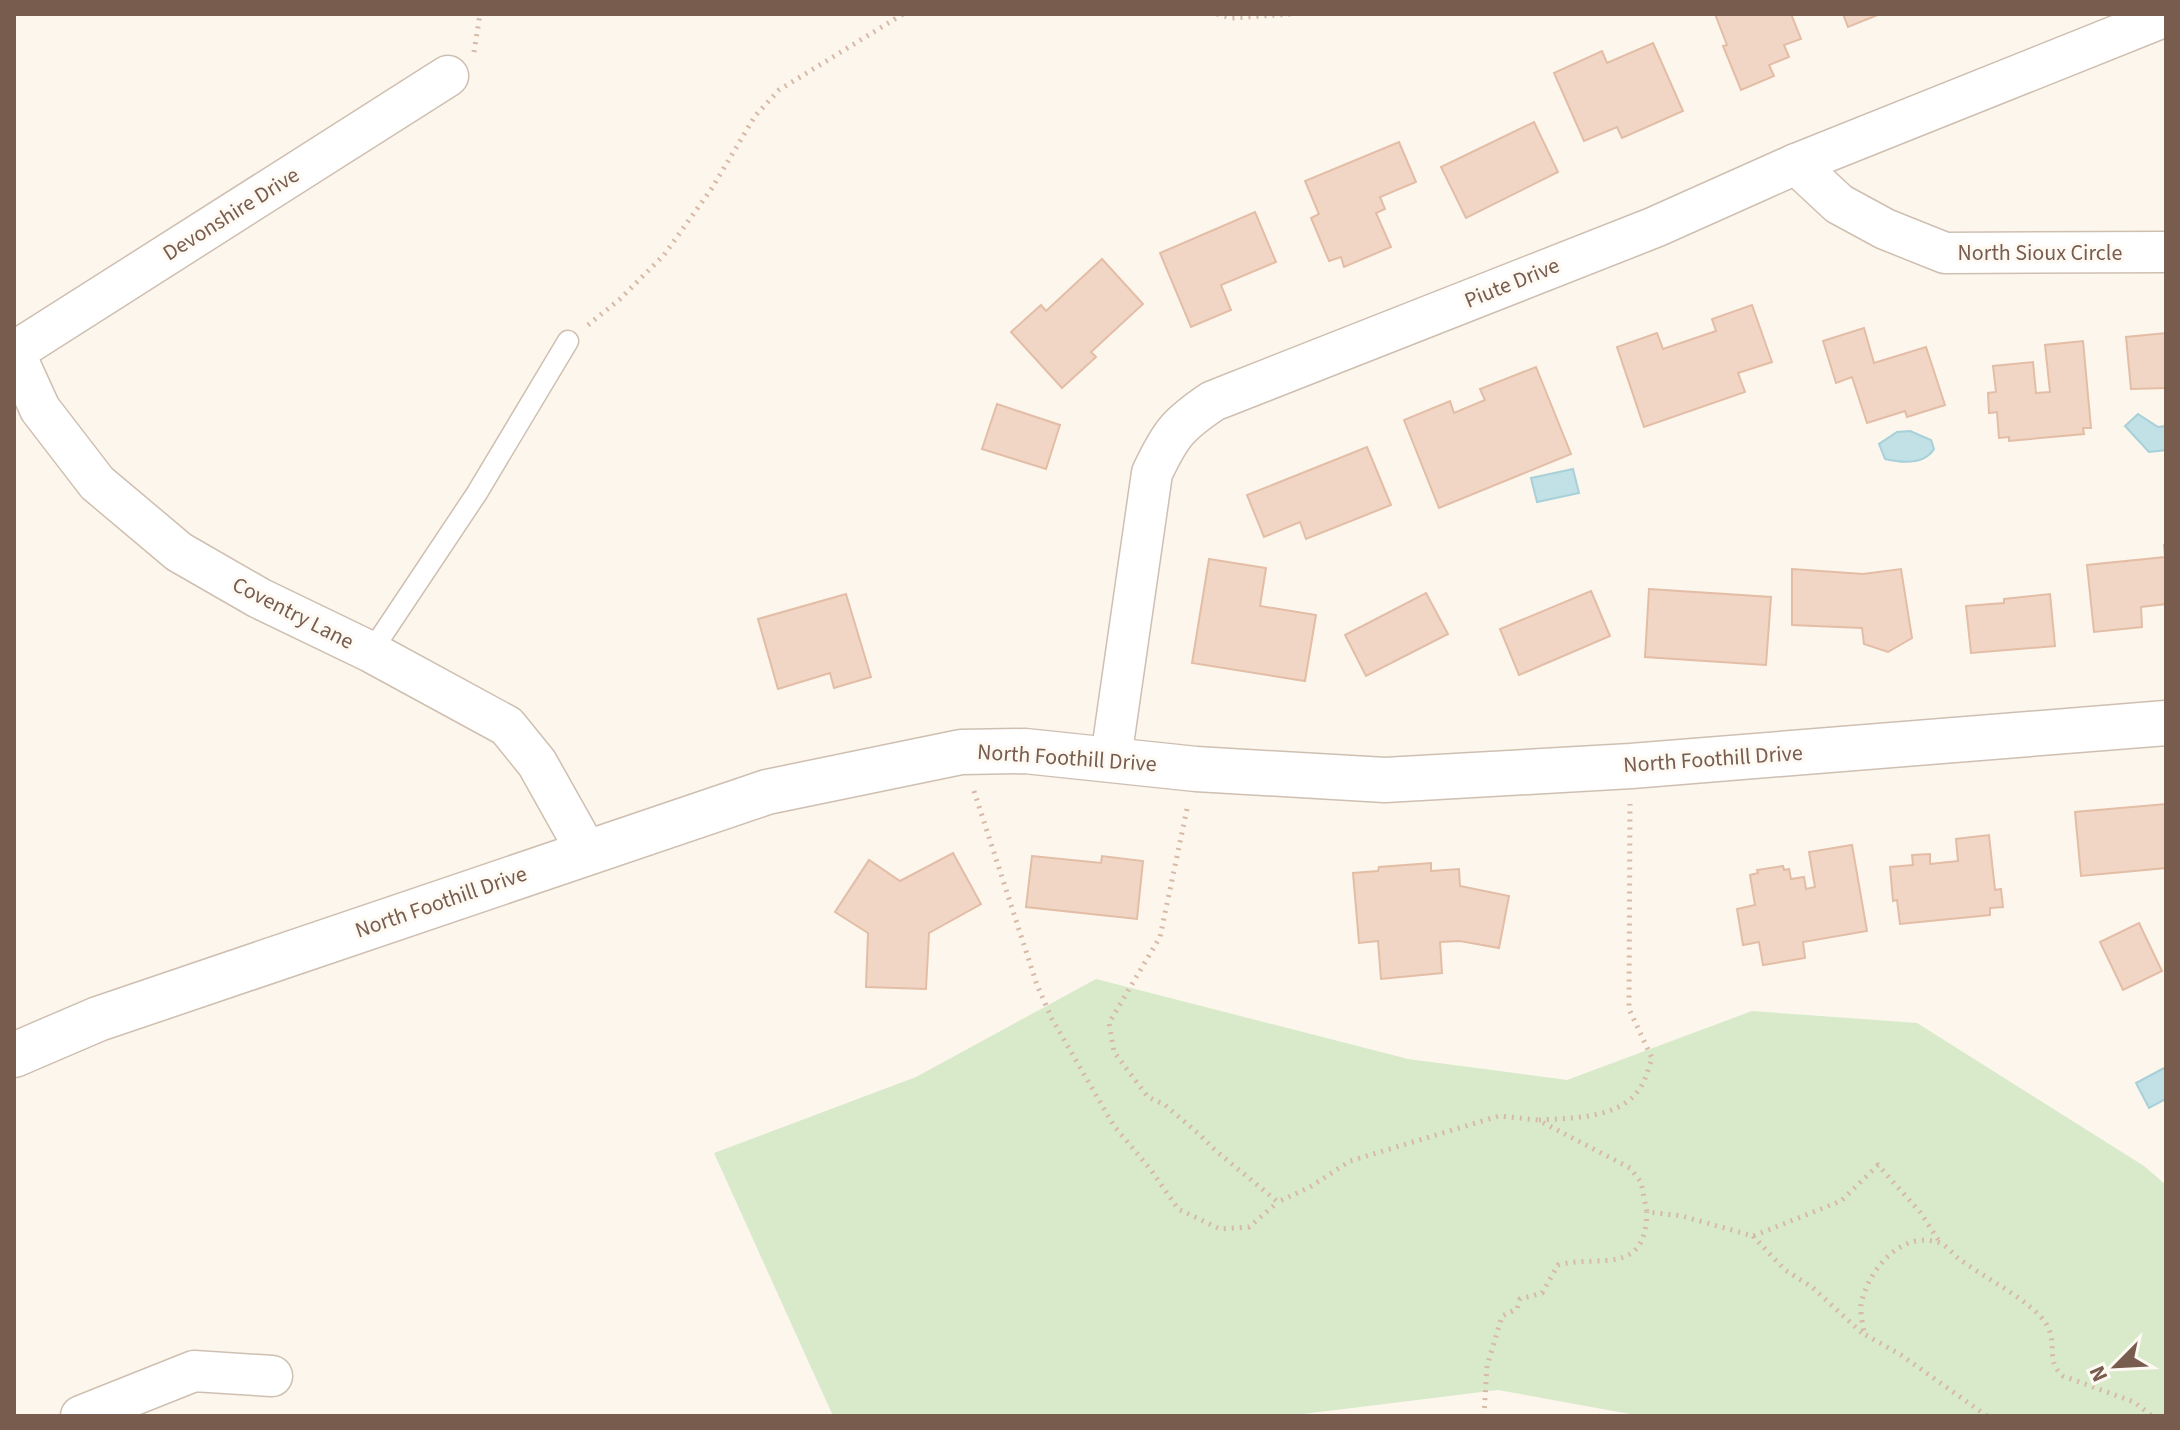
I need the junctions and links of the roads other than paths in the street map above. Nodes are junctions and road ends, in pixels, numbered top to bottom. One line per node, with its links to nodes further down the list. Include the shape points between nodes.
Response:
1 (2166, 16): 3 (street, Piute Drive)
2 (448, 76): 6 (street, Devonshire Drive)
3 (1796, 164): 4 (street, North Sioux Circle, via 1839,204 1945,253); 9 (street, Piute Drive, via 1655,227 1213,401 1186,419 1169,437 1152,473)
4 (2166, 252)
5 (568, 341): 7 (lane, via 477,493)
6 (14, 352): 7 (street, Coventry Lane, via 40,409 97,483 179,552)
7 (371, 652): 10 (street, Coventry Lane, via 507,726 537,763)
8 (2166, 723): 9 (street, North Foothill Drive, via 1385,780 1196,769)
9 (1111, 758): 10 (street, North Foothill Drive, via 961,752 767,792)
10 (587, 852): 11 (street, North Foothill Drive, via 98,1019)
11 (14, 1055)
12 (272, 1376): 13 (street, via 194,1371)
13 (81, 1416)

